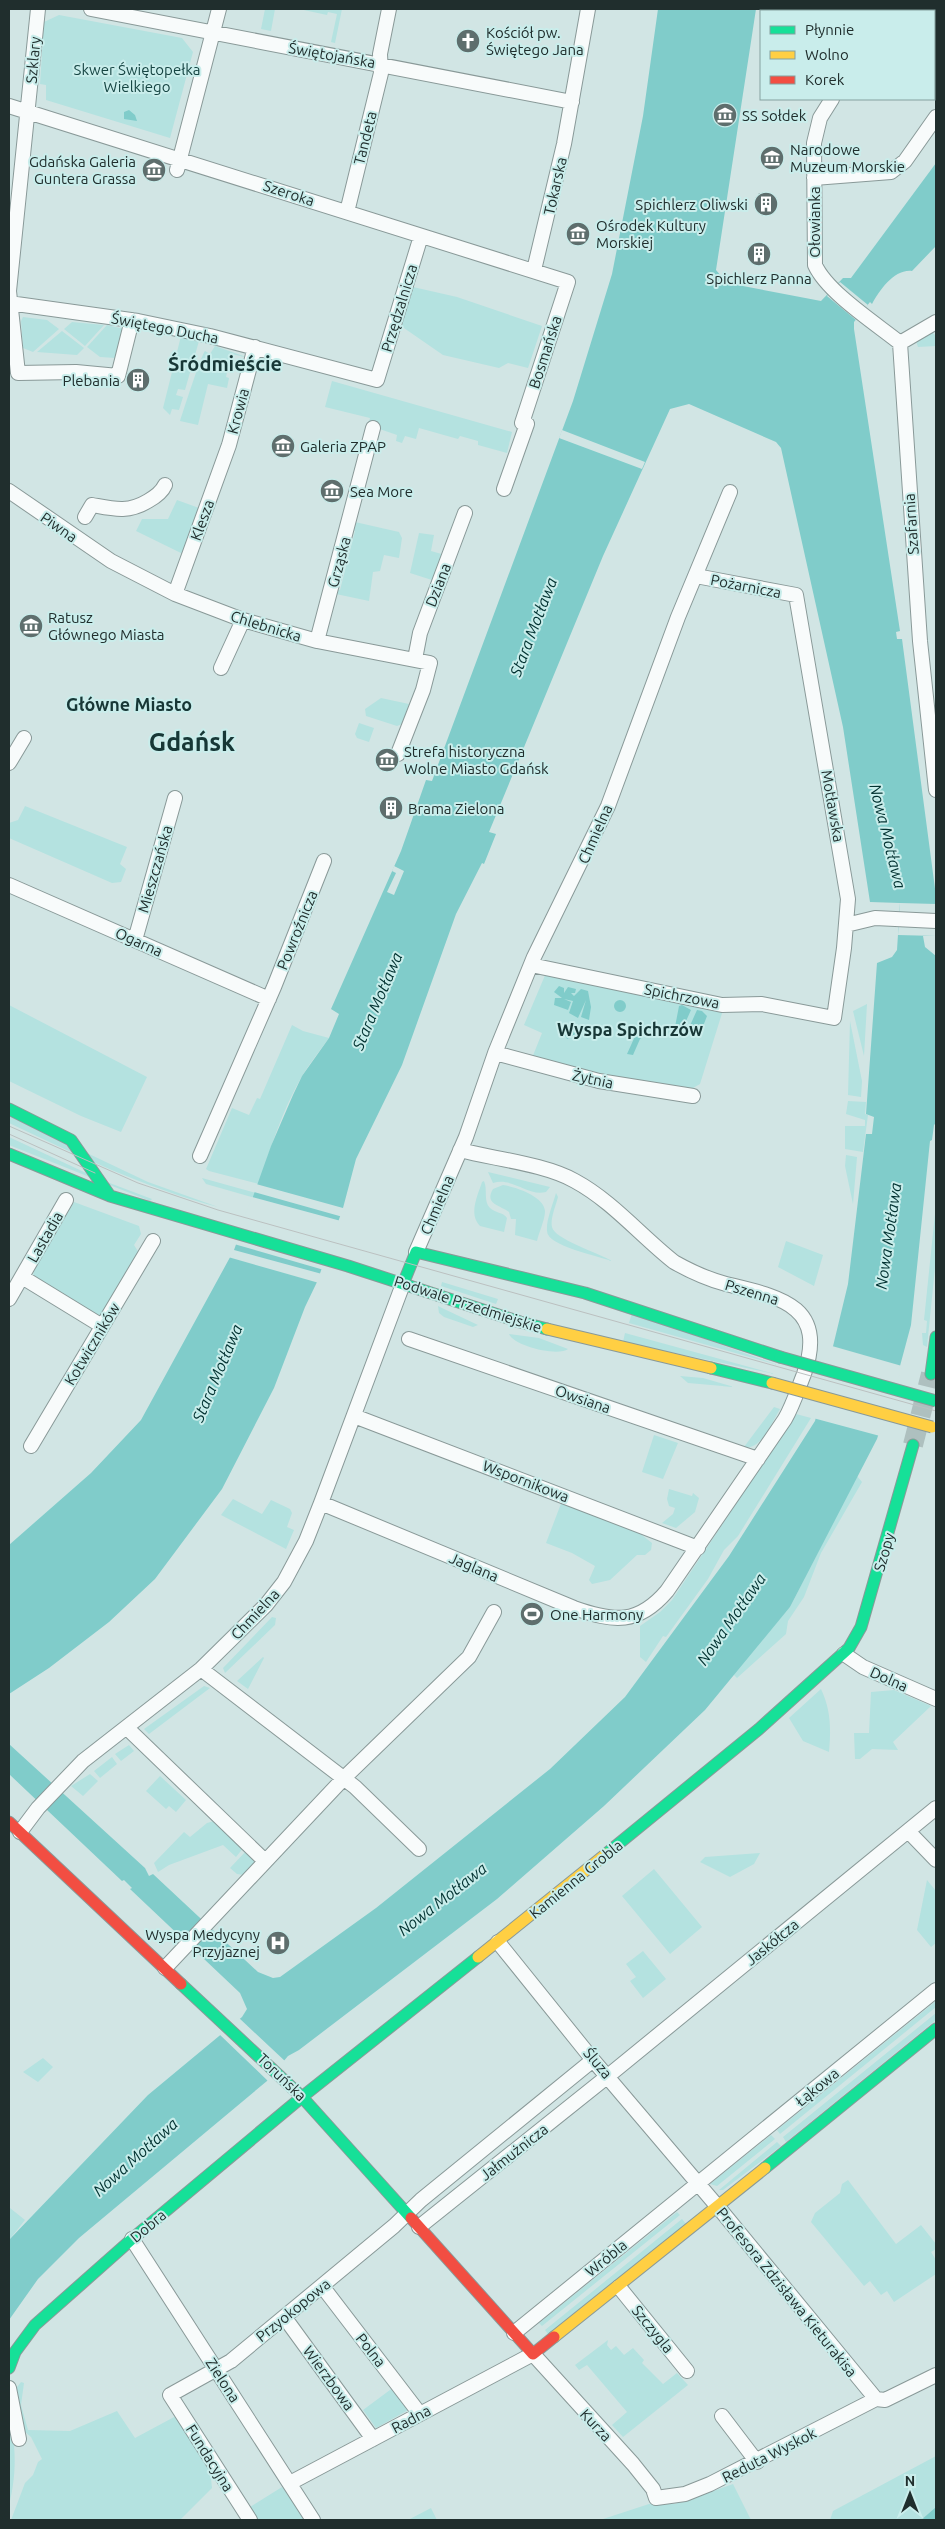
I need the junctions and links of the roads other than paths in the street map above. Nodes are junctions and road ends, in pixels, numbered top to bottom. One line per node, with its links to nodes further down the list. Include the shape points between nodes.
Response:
1 (38, 9): 12 (street, Szklary)
2 (92, 9): 6 (street, Świętojańska)
3 (219, 9): 7 (street)
4 (389, 9): 8 (street, Tandeta)
5 (588, 9): 10 (street, Tokarska)
6 (114, 11): 7 (street, Świętojańska)
7 (213, 32): 8 (street, Świętojańska); 14 (street)
8 (380, 64): 10 (street, Świętojańska); 16 (street, Tandeta, via 381,73)
9 (831, 100): 15 (street, Ołowianka, via 816,129)
10 (572, 102): 18 (street, Tokarska)
11 (9, 106): 12 (street, Szeroka)
12 (28, 112): 14 (street, Szeroka); 20 (street, Szklary)
13 (936, 118): 15 (street, Ołowianka, via 906,161 891,172)
14 (179, 164): 16 (street, Szeroka)
15 (814, 178): 23 (street, Ołowianka, via 815,265 818,273)
16 (347, 212): 17 (street, Szeroka)
17 (421, 236): 18 (street, Szeroka); 25 (street, Przędzalnicza)
18 (534, 270): 19 (street, Szeroka)
19 (568, 282): 29 (street, Bosmańska)
20 (9, 303): 21 (street, Świętego Ducha); 21 (street, Szklary, via 18,373 76,372 118,376)
21 (132, 320): 24 (street, Świętego Ducha)
22 (936, 322): 23 (street)
23 (900, 343): 45 (street, Szafarnia, via 920,642)
24 (255, 348): 25 (street, Świętego Ducha); 27 (street, Krowia)
25 (377, 380)
26 (373, 428): 39 (street, Grząska)
27 (229, 445): 36 (street, Klesza)
28 (165, 485): 33 (street, via 154,498 136,508 125,511 92,505)
29 (504, 488)
30 (9, 491): 33 (street, Piwna)
31 (730, 492): 35 (street, Chmielna)
32 (465, 513): 40 (street, Dziana, via 420,632)
33 (73, 536): 34 (street, Piwna)
34 (111, 561): 36 (street, Chlebnicka)
35 (696, 576): 37 (street, Pożarnicza); 52 (street, Chmielna, via 608,806)
36 (175, 594): 38 (street, Chlebnicka)
37 (796, 595): 50 (street, Motławska, via 834,806 848,899)
38 (243, 620): 39 (street, Chlebnicka); 41 (street)
39 (317, 641): 40 (street, Chlebnicka)
40 (415, 659): 43 (street, Chlebnicka, via 430,663)
41 (221, 668)
42 (24, 738): 44 (street)
43 (398, 754)
44 (9, 763)
45 (936, 790)
46 (175, 798): 51 (street, Mieszczańska)
47 (324, 861): 53 (street, Powroźnicza)
48 (9, 885): 51 (street, Ogarna)
49 (936, 921): 50 (street, via 875,918)
50 (846, 925): 54 (street, Motławska)
51 (135, 940): 53 (street, Ogarna)
52 (531, 965): 54 (street, Spichrzowa, via 722,1005 762,1004); 55 (street, Chmielna)
53 (269, 999): 60 (street)
54 (834, 1018)
55 (495, 1053): 56 (street, Żytnia, via 599,1081); 58 (street, Chmielna)
56 (694, 1096)
57 (9, 1109): 61 (street, via 71,1140)
58 (460, 1150): 64 (street, Chmielna); 77 (street, Pszenna, via 558,1173 574,1180 681,1266 709,1279 772,1296 794,1308 810,1331 810,1354 788,1413)
59 (9, 1154): 61 (street, Podwale Przedmiejskie)
60 (200, 1156)
61 (110, 1196): 66 (street, Podwale Przedmiejskie)
62 (66, 1200): 65 (street, Lastadia)
63 (153, 1241): 68 (street, Kotwiczników)
64 (416, 1252): 66 (street, Chmielna); 72 (street, bridge, via 585,1293 780,1357)
65 (22, 1277): 67 (street, Lastadia); 68 (street)
66 (403, 1284): 73 (street, Chmielna); 74 (street, Podwale Przedmiejskie, bridge, via 520,1322 772,1383)
67 (9, 1299)
68 (102, 1326): 76 (street, Kotwiczników)
69 (936, 1336): 71 (street)
70 (409, 1340): 77 (street, Owsiana)
71 (931, 1374)
72 (936, 1401)
73 (354, 1416): 78 (street, Chmielna); 79 (street, Wspornikowa)
74 (934, 1428)
75 (913, 1445): 82 (street, Szopy, via 862,1627)
76 (31, 1446)
77 (758, 1459): 79 (street, Pszenna)
78 (321, 1503): 81 (street, Jaglana, via 574,1608 604,1617); 83 (street, Chmielna, via 306,1541 284,1582 266,1605)
79 (698, 1548): 81 (street, Pszenna, via 657,1604)
80 (494, 1612): 86 (street, via 469,1657)
81 (631, 1618)
82 (844, 1654): 84 (street, Dolna, via 863,1667); 94 (street, Kamienna Grobla, via 759,1729)
83 (201, 1669): 85 (street, Chmielna); 86 (street)
84 (936, 1699)
85 (127, 1728): 90 (street, Chmielna, via 92,1753 38,1808); 92 (street)
86 (344, 1778): 91 (street); 92 (street)
87 (936, 1808): 89 (street, Jaskółcza)
88 (9, 1822): 90 (street, Toruńska)
89 (908, 1831): 93 (street); 99 (street, Jaskółcza)
90 (20, 1832): 95 (street, Toruńska)
91 (419, 1849)
92 (264, 1860): 95 (street)
93 (936, 1860)
94 (498, 1942): 98 (street, Śluza); 100 (street, Kamienna Grobla)
95 (165, 1968): 100 (street, Toruńska)
96 (936, 1990): 101 (street, Łąkowa)
97 (936, 2029): 102 (street, Łąkowa)
98 (593, 2060): 99 (street, Śluza); 103 (street, Jałmużnicza, via 420,2200)
99 (608, 2076): 101 (street, Śluza); 104 (street, Jałmużnicza)
100 (302, 2096): 103 (street, Toruńska); 105 (street, Dobra)
101 (698, 2184): 102 (street, Profesora Zdzisława Kieturakisa); 109 (street, Wróbla)
102 (718, 2206): 107 (street, Wróbla); 117 (street, Profesora Zdzisława Kieturakisa)
103 (408, 2214): 104 (street, Toruńska); 106 (street, Przyokopowa)
104 (419, 2227): 109 (street, Toruńska)
105 (132, 2239): 111 (street, Dobra, via 35,2325 15,2352); 112 (street, Zielona)
106 (322, 2286): 108 (street, Przyokopowa); 118 (street, Polna)
107 (619, 2287): 110 (street, Wróbla); 113 (street, Szczygla)
108 (285, 2318): 112 (street, Przyokopowa); 121 (street, Wierzbowa)
109 (514, 2333): 110 (street, Toruńska)
110 (533, 2354): 118 (street, Radna); 124 (street, Kurza, via 633,2464)
111 (9, 2368)
112 (217, 2370): 116 (street, Przyokopowa); 123 (street, Zielona)
113 (687, 2371)
114 (936, 2375): 117 (street, Reduta Wyskok, via 885,2400)
115 (9, 2388): 120 (street)
116 (170, 2395): 125 (street, Fundacyjna)
117 (876, 2400): 122 (street, Reduta Wyskok)
118 (420, 2414): 121 (street, Radna)
119 (722, 2416): 122 (street)
120 (19, 2439)
121 (374, 2439): 123 (street, Radna)
122 (757, 2462): 124 (street, Reduta Wyskok, via 685,2494)
123 (290, 2484): 126 (street, Zielona)
124 (656, 2498)
125 (250, 2520)
126 (313, 2520)

